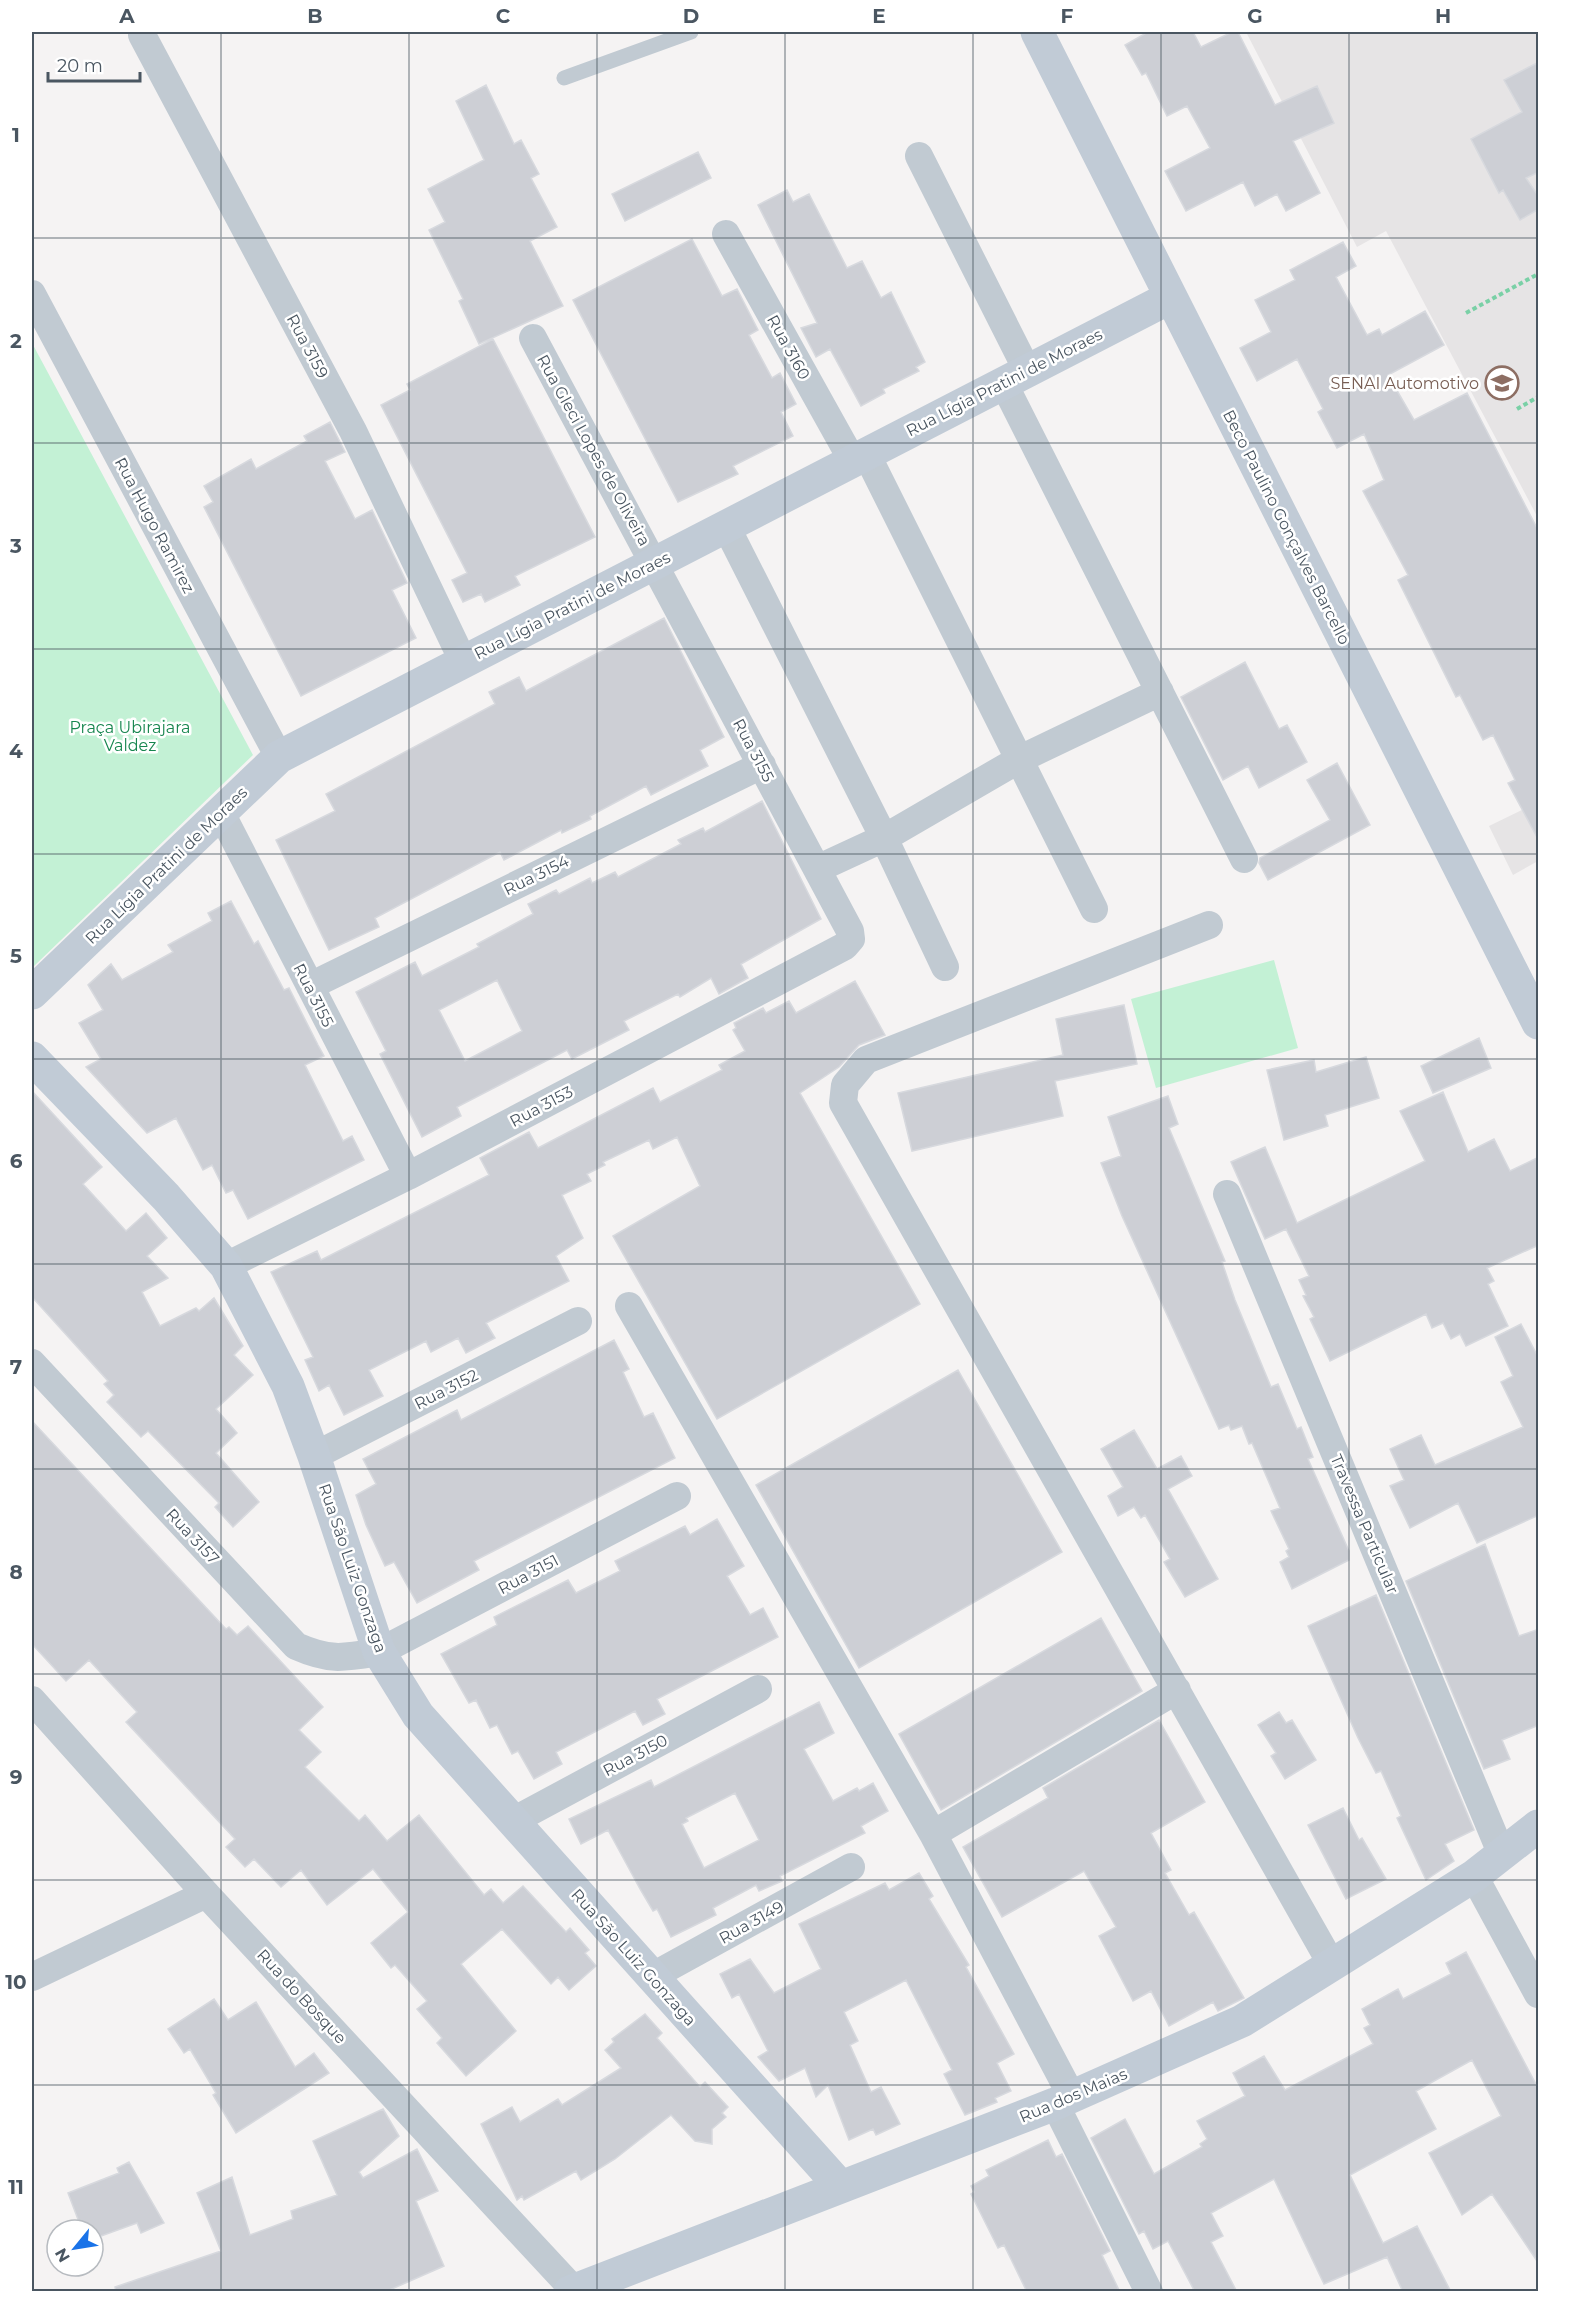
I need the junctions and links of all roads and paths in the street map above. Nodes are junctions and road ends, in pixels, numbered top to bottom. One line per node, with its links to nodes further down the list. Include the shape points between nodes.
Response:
1 (691, 32): 4 (lane)
2 (1037, 32): 9 (street, Beco Paulino Gonçalves Barcello)
3 (142, 35): 18 (street, Rua 3159, via 353,431)
4 (564, 78)
5 (919, 156): 12 (street)
6 (726, 234): 15 (street, Rua 3160)
7 (1539, 274): 10 (path)
8 (32, 294): 20 (street, Rua Hugo Ramirez)
9 (1169, 298): 12 (street, Rua Lígia Pratini de Moraes); 33 (street, Beco Paulino Gonçalves Barcello)
10 (1466, 313)
11 (533, 338): 17 (street, Rua Gleci Lopes de Oliveira)
12 (1015, 376): 15 (street, Rua Lígia Pratini de Moraes); 19 (street)
13 (1539, 397): 14 (path)
14 (1517, 409)
15 (859, 457): 16 (street, Rua Lígia Pratini de Moraes); 21 (street, Rua 3160)
16 (726, 526): 17 (street, Rua Lígia Pratini de Moraes); 24 (street)
17 (655, 562): 18 (street, Rua Lígia Pratini de Moraes); 22 (street, Rua 3155)
18 (463, 661): 20 (street, Rua Lígia Pratini de Moraes)
19 (1160, 692): 21 (street); 25 (street)
20 (279, 757): 23 (street, Rua Lígia Pratini de Moraes)
21 (1020, 759): 24 (street); 27 (street, Rua 3160)
22 (762, 765): 26 (street, Rua 3155); 31 (street, Rua 3154)
23 (221, 813): 31 (street, Rua 3155); 32 (street, Rua Lígia Pratini de Moraes)
24 (884, 838): 26 (street); 30 (street)
25 (1244, 859)
26 (818, 869): 29 (street, Rua 3155)
27 (1094, 909)
28 (1209, 925): 45 (street, via 866,1060 845,1085 843,1103)
29 (851, 939): 35 (street, Rua 3153)
30 (945, 967)
31 (310, 986): 35 (street, Rua 3155)
32 (32, 993)
33 (1539, 1023)
34 (32, 1058): 37 (street, Rua São Luiz Gonzaga, via 166,1197)
35 (408, 1176): 37 (street, Rua 3153)
36 (1227, 1194): 50 (street, Travessa Particular)
37 (226, 1266): 41 (street, Rua São Luiz Gonzaga, via 288,1386)
38 (629, 1306): 49 (street)
39 (578, 1321): 41 (street, Rua 3152)
40 (32, 1363): 43 (street, Rua 3157, via 296,1647 321,1657)
41 (314, 1456): 43 (street, Rua São Luiz Gonzaga)
42 (677, 1496): 43 (street, Rua 3151)
43 (379, 1652): 47 (street, Rua São Luiz Gonzaga, via 418,1715)
44 (758, 1689): 47 (street, Rua 3150)
45 (1177, 1690): 49 (street); 54 (street)
46 (32, 1700): 53 (street, Rua do Bosque)
47 (513, 1821): 56 (street, Rua São Luiz Gonzaga)
48 (1539, 1826): 50 (street, Rua dos Maias)
49 (933, 1834): 58 (street)
50 (1502, 1855): 52 (street, Rua dos Maias)
51 (851, 1867): 56 (street, Rua 3149)
52 (1474, 1876): 54 (street, Rua dos Maias); 57 (street)
53 (206, 1894): 55 (street); 60 (street, Rua do Bosque)
54 (1332, 1965): 58 (street, Rua dos Maias, via 1242,2022)
55 (32, 1977)
56 (651, 1977): 59 (street, Rua São Luiz Gonzaga)
57 (1539, 1994)
58 (1063, 2100): 59 (street, Rua dos Maias); 61 (street)
59 (840, 2186): 60 (street, Rua dos Maias)
60 (572, 2291)
61 (1149, 2292)

